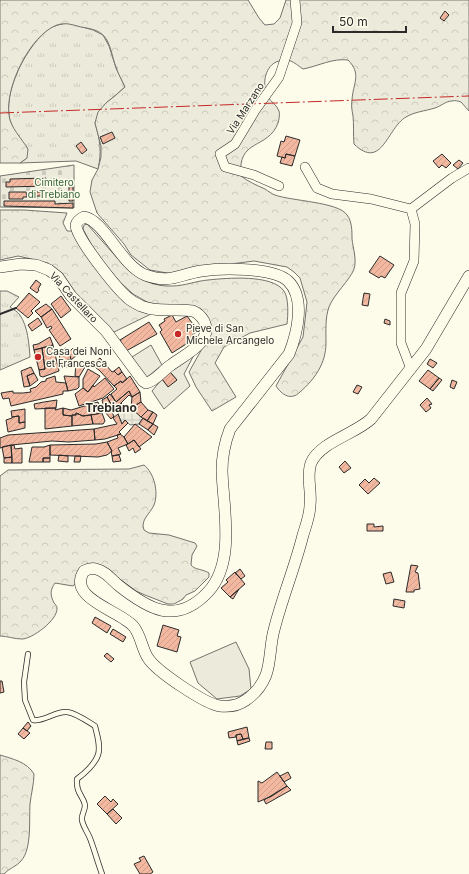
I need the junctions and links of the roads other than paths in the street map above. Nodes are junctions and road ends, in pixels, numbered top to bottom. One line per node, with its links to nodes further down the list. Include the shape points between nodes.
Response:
1 (295, 0): 4 (street, Via Marzano, via 297,23 279,77 235,144 220,154 224,166)
2 (305, 167): 5 (street, via 317,188 332,194 371,199)
3 (469, 168): 5 (street)
4 (279, 186)
5 (411, 209): 8 (street, via 415,224 414,261 401,293 401,343)
6 (0, 267): 8 (street, Via Castellaro, via 36,265 58,277 71,296 106,331 146,383 197,346 205,333 205,324 198,313 193,311 150,309 128,299 81,239 76,225 84,217 99,226 130,265 153,278 170,280 202,271 245,269 279,275 293,288 298,305 298,323 289,354 230,429 225,441 222,470 226,521 225,547 214,585 198,601 173,612 166,612 153,608 97,569 84,570 80,581 89,597 134,627 147,657 158,669 186,689 219,706 244,702 258,689 266,674 274,631 311,505 311,463 333,442 364,426)
7 (469, 276): 8 (street, via 433,339)
8 (411, 369)
9 (28, 654): 10 (lane, via 24,682 25,700 33,720 38,721 52,714 67,712 96,726 98,756 77,779 76,786 84,804 82,821)
10 (102, 874)

